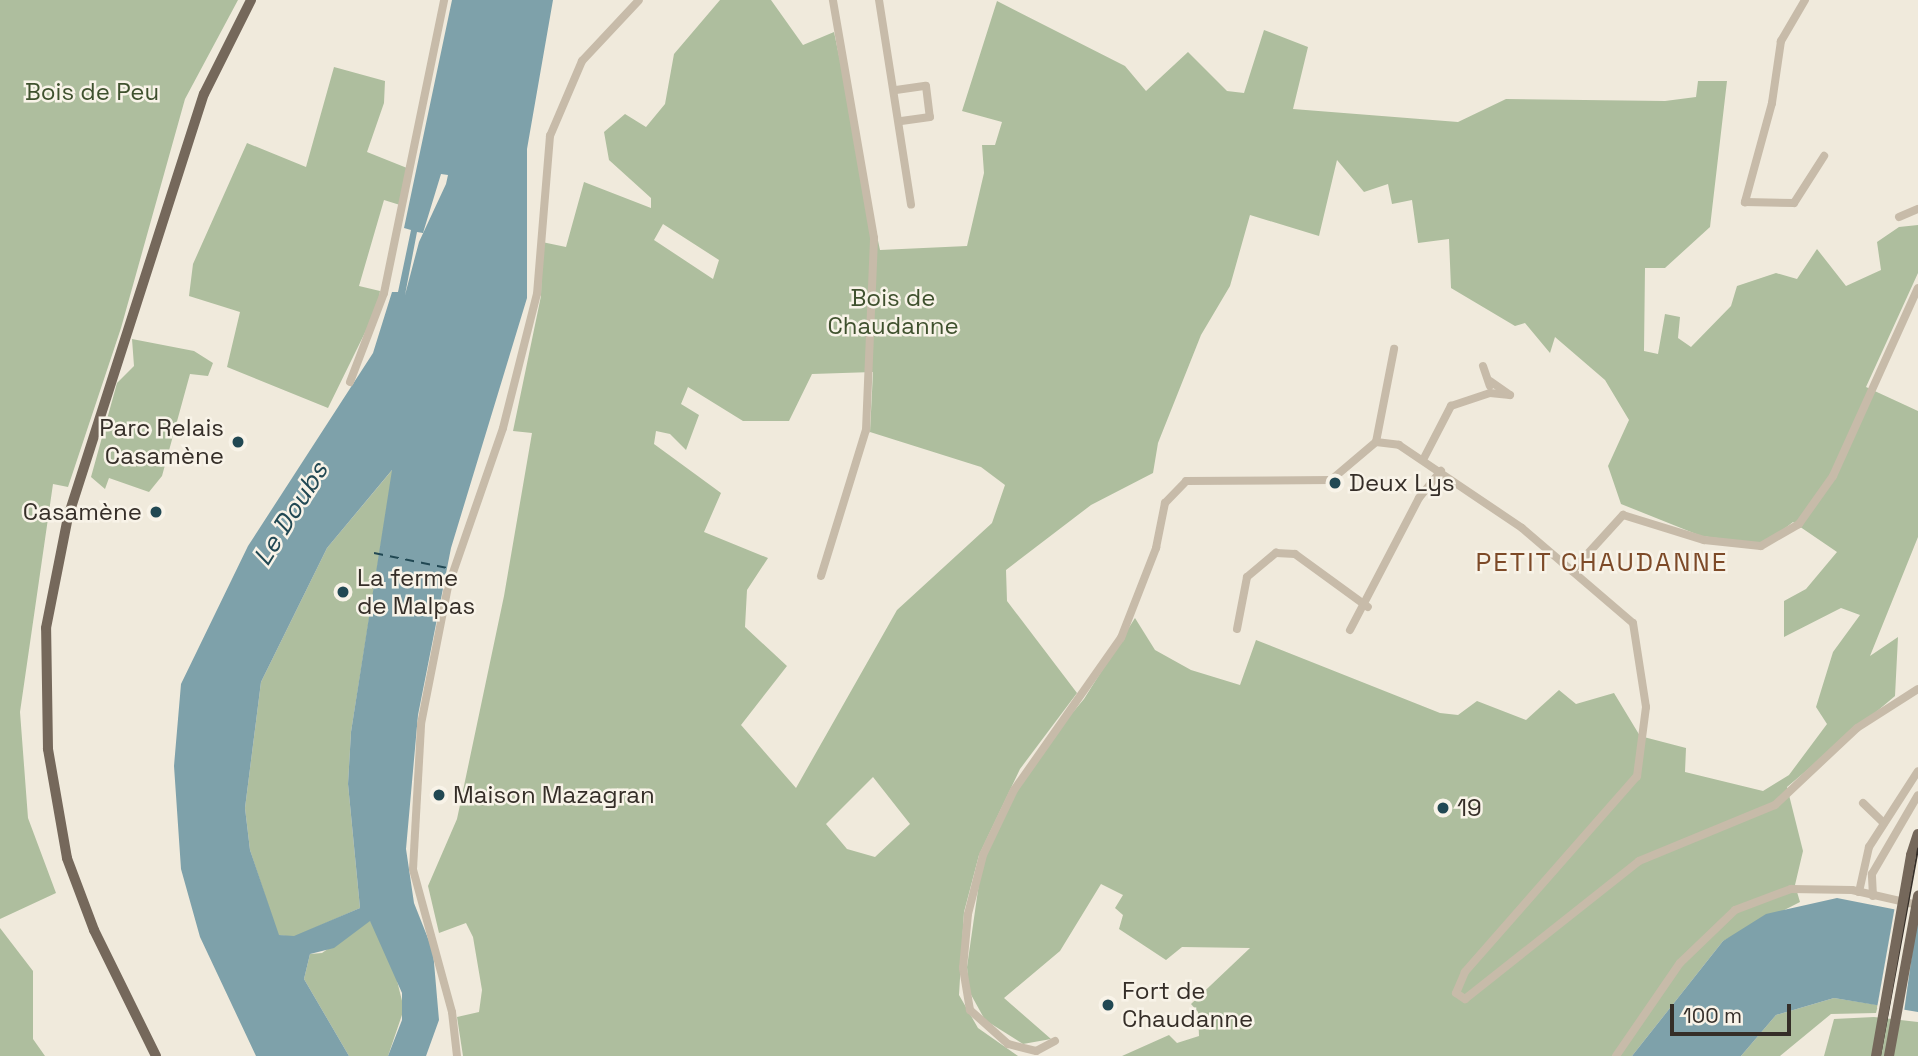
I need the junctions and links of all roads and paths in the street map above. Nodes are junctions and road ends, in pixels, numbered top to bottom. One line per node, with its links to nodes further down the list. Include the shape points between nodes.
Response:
1 (251, 0): 38 (main road, via 204,94 50,597 48,749 78,890)
2 (444, 0): 17 (street, via 384,293)
3 (639, 0): 39 (street, via 582,61 561,103 543,173 537,294 503,428 448,587 421,724 412,869 452,1012)
4 (833, 0): 23 (street, via 874,238 866,430)
5 (879, 0): 7 (street)
6 (1805, 0): 9 (street, via 1778,50 1772,103 1745,202 1794,203)
7 (896, 90): 8 (street); 8 (street, via 926,86 930,117)
8 (901, 121): 10 (street)
9 (1824, 156)
10 (911, 205)
11 (1918, 209): 12 (street)
12 (1899, 217)
13 (1918, 288): 22 (street, via 1833,476 1799,524 1761,546 1704,540 1623,515)
14 (1394, 349): 19 (street)
15 (1483, 366): 16 (street)
16 (1490, 380): 18 (street); 18 (street, via 1511,393)
17 (350, 382)
18 (1490, 393): 20 (street, via 1448,408)
19 (1376, 442): 20 (street); 37 (street, via 1331,480 1196,478 1171,492 1121,638 1026,768 984,855 968,914 963,968 970,1010 1008,1044 1036,1051)
20 (1424, 458): 21 (street)
21 (1441, 471): 22 (street); 24 (street, via 1419,498)
22 (1572, 571): 27 (street, via 1633,622 1646,706 1637,776 1465,972 1457,985 1460,997 1470,997 1639,861 1775,805 1857,729)
23 (821, 576)
24 (1368, 607): 25 (street, via 1295,554 1276,553 1247,577); 26 (street)
25 (1237, 629)
26 (1350, 630)
27 (1918, 689)
28 (1918, 771): 31 (street)
29 (1918, 795): 34 (street, via 1872,874)
30 (1863, 803): 31 (street)
31 (1884, 823): 33 (street, via 1869,846)
32 (1918, 834): 41 (main road, bridge)
33 (1858, 892): 34 (street); 40 (street, via 1791,889 1735,910 1680,963)
34 (1873, 896): 36 (street)
35 (1918, 897): 42 (main road, bridge)
36 (1918, 905)
37 (1055, 1041)
38 (156, 1056)
39 (457, 1056)
40 (1616, 1056)
41 (1876, 1056)
42 (1889, 1056)

